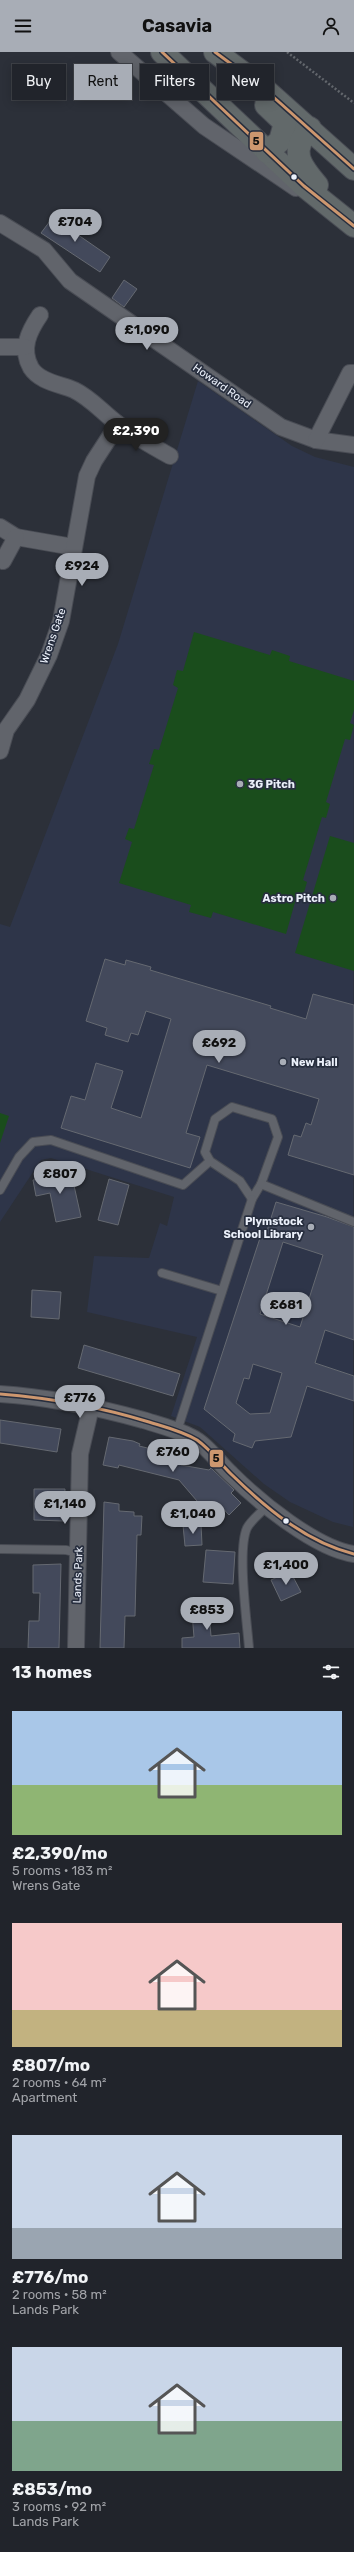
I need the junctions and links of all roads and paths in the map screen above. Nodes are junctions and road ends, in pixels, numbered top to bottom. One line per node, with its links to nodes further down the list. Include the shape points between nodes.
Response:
1 (119, 52): 7 (street, via 204,126)
2 (162, 52): 7 (main road, via 232,116)
3 (216, 52): 6 (main road); 7 (main road, via 246,86 285,123 280,140)
4 (287, 52): 5 (path)
5 (354, 104)
6 (310, 128): 8 (main road); 9 (main road, via 300,138 298,145 302,167)
7 (258, 155): 9 (main road)
8 (354, 169)
9 (349, 221)
10 (0, 223): 16 (street, Howard Road, via 44,250 70,281 281,427)
11 (40, 315): 13 (street, via 28,331)
12 (0, 347): 13 (street)
13 (25, 347): 15 (street, via 31,368 41,378 74,390)
14 (354, 373): 16 (street, via 350,373)
15 (118, 424): 18 (street); 21 (street, Wrens Gate, via 87,476)
16 (316, 440): 17 (street, Howard Road)
17 (354, 445)
18 (170, 456)
19 (0, 527): 20 (street)
20 (16, 537): 21 (street); 22 (street)
21 (73, 547): 23 (street, Wrens Gate, via 61,621 49,654 27,700)
22 (4, 561)
23 (3, 729): 24 (street, Wrens Gate)
24 (0, 751)
25 (210, 1162): 26 (lane, via 205,1152 215,1119 220,1115 232,1107 272,1119 278,1138); 27 (lane, via 183,1185 51,1140 33,1142 19,1157); 28 (lane, via 240,1181)
26 (261, 1184): 28 (lane); 29 (lane)
27 (0, 1190)
28 (252, 1199): 31 (lane)
29 (354, 1222)
30 (162, 1273): 31 (lane)
31 (222, 1291): 34 (lane)
32 (1, 1392): 33 (street)
33 (91, 1407): 34 (street); 37 (street, Lands Park, via 80,1454)
34 (177, 1431): 35 (street, via 193,1437 248,1491)
35 (268, 1505): 38 (street, via 318,1542); 40 (lane, via 247,1528 244,1547 243,1570)
36 (0, 1549): 37 (lane, via 66,1550)
37 (78, 1553): 39 (street, Lands Park)
38 (354, 1554)
39 (76, 1648)
40 (249, 1648)

